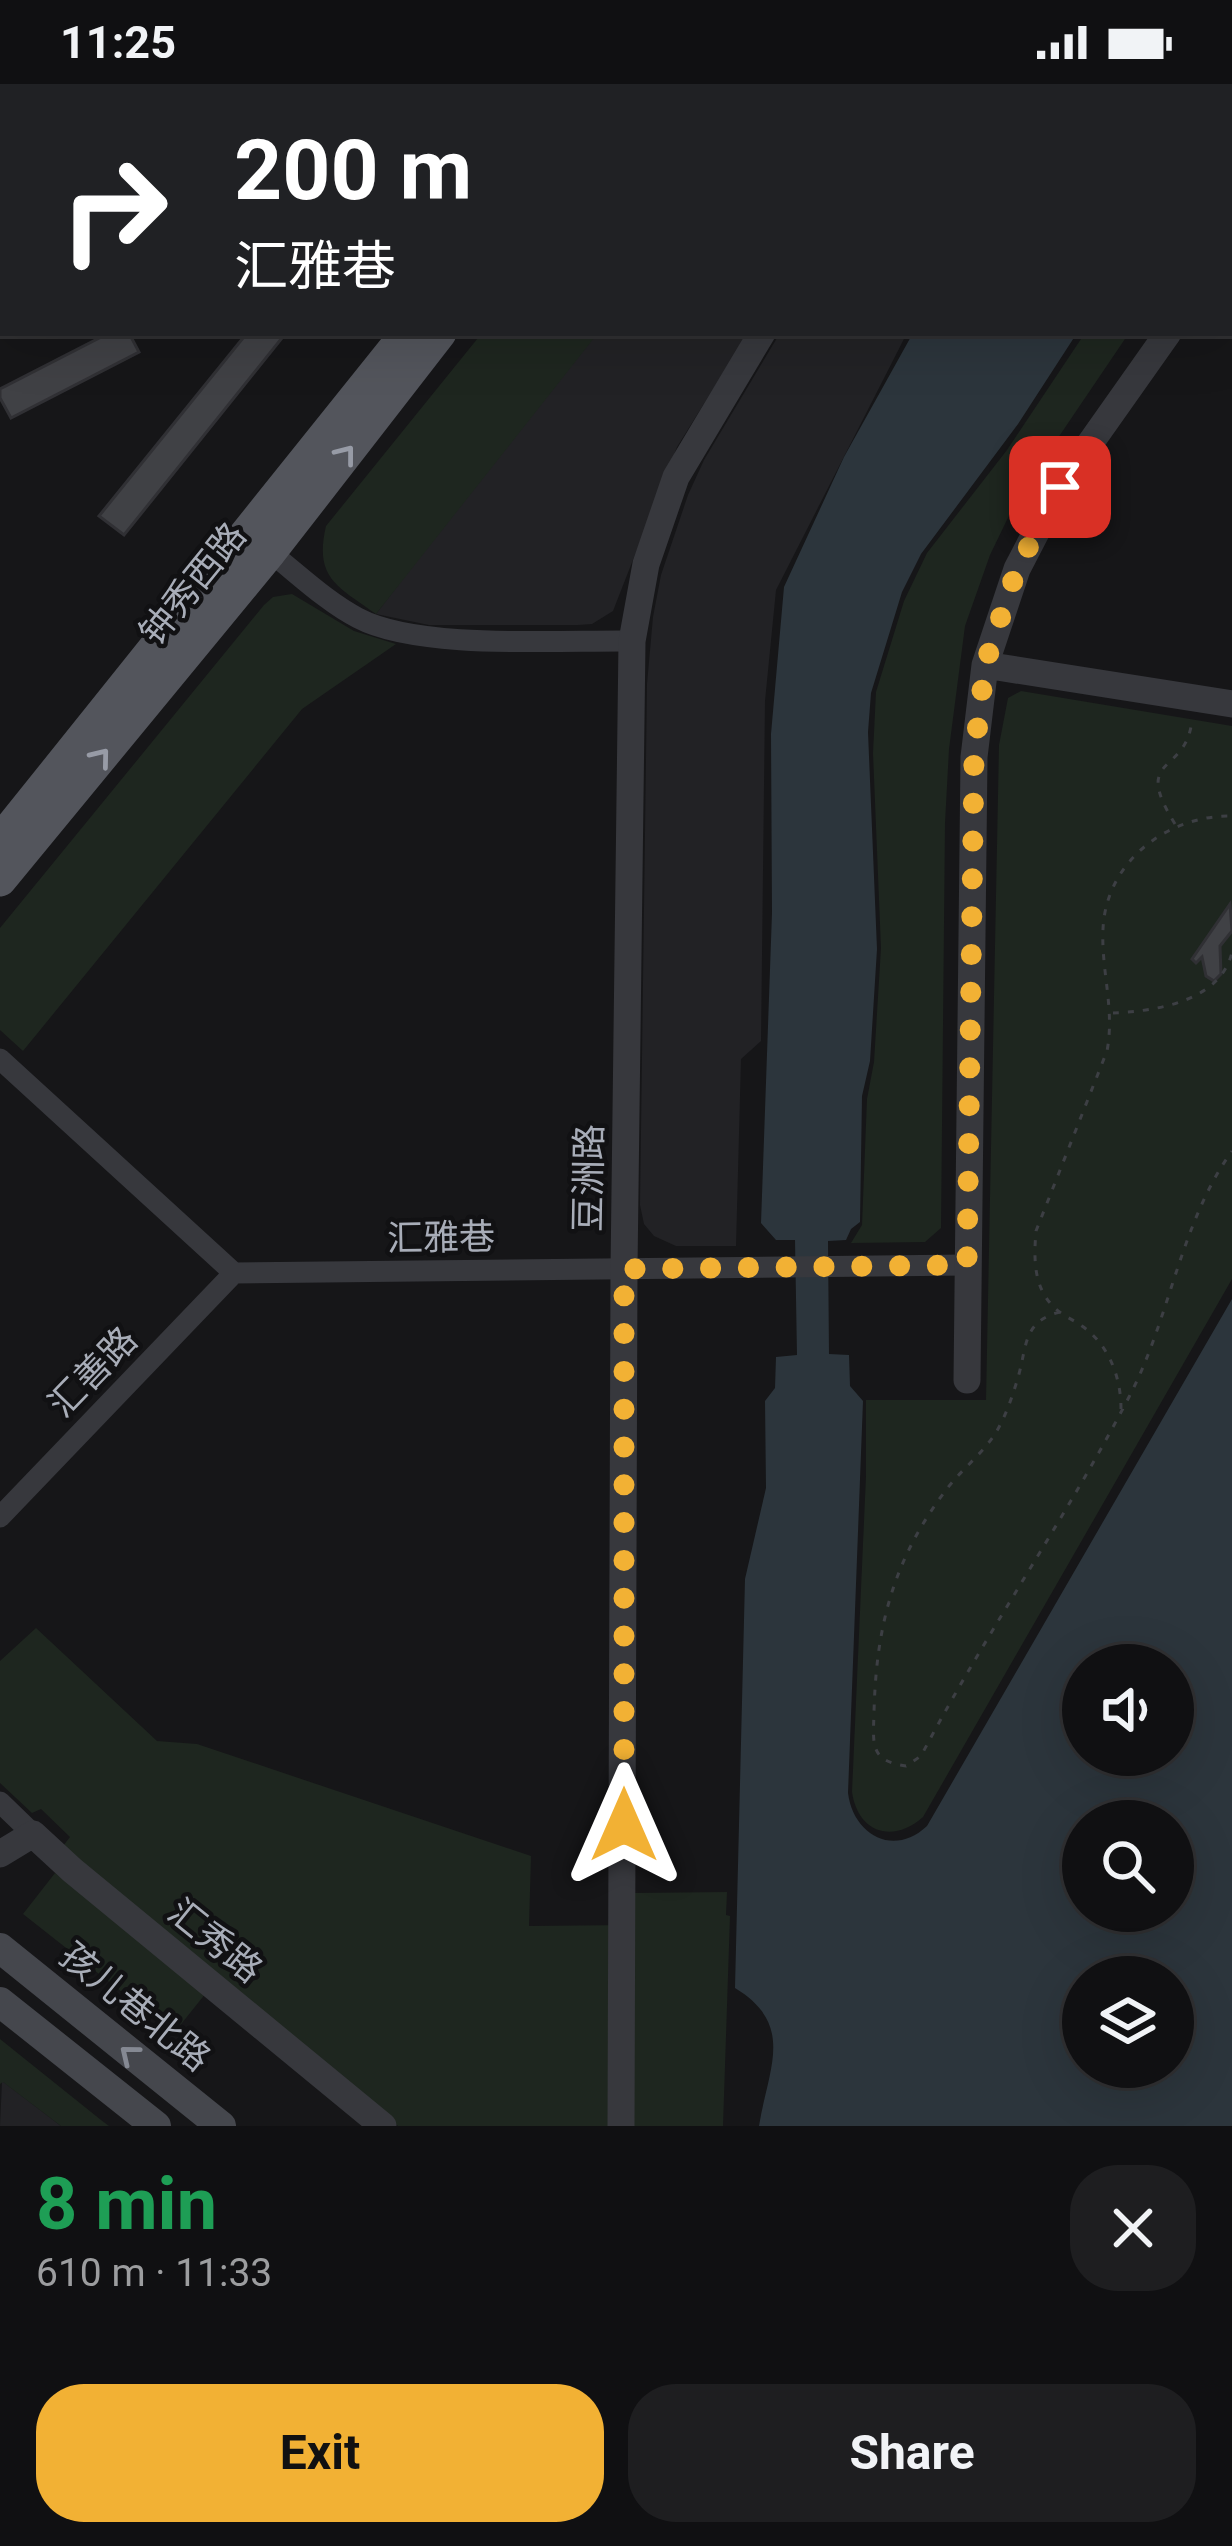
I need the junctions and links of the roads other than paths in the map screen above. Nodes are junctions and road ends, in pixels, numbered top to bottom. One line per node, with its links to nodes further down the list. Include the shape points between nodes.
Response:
1 (424, 336): 5 (main road, 钟秀西路, one-way to 1)
2 (424, 336): 9 (main road, 钟秀西路)
3 (760, 336): 6 (street, 豆洲路, via 676,477 646,564)
4 (1166, 336): 7 (street, via 1060,487 1017,569)
5 (270, 552): 6 (street, via 388,632); 10 (main road, 钟秀西路, one-way to 5)
6 (632, 641): 13 (street, 豆洲路)
7 (985, 665): 8 (street); 12 (street, via 974,757)
8 (1232, 704)
9 (0, 841)
10 (0, 880)
11 (0, 1059): 14 (street)
12 (967, 1265): 13 (street, 汇雅巷); 15 (street)
13 (624, 1269): 14 (street, 汇雅巷); 25 (street, 豆洲路)
14 (234, 1273): 16 (street, 汇善路)
15 (967, 1380)
16 (0, 1517)
17 (0, 1802): 18 (street)
18 (34, 1834): 19 (street); 24 (street, 汇秀路)
19 (0, 1854)
20 (0, 1948): 23 (main road, 孩儿巷北路, one-way to 20)
21 (0, 2002): 22 (main road)
22 (156, 2126)
23 (221, 2126)
24 (383, 2126)
25 (621, 2126)

